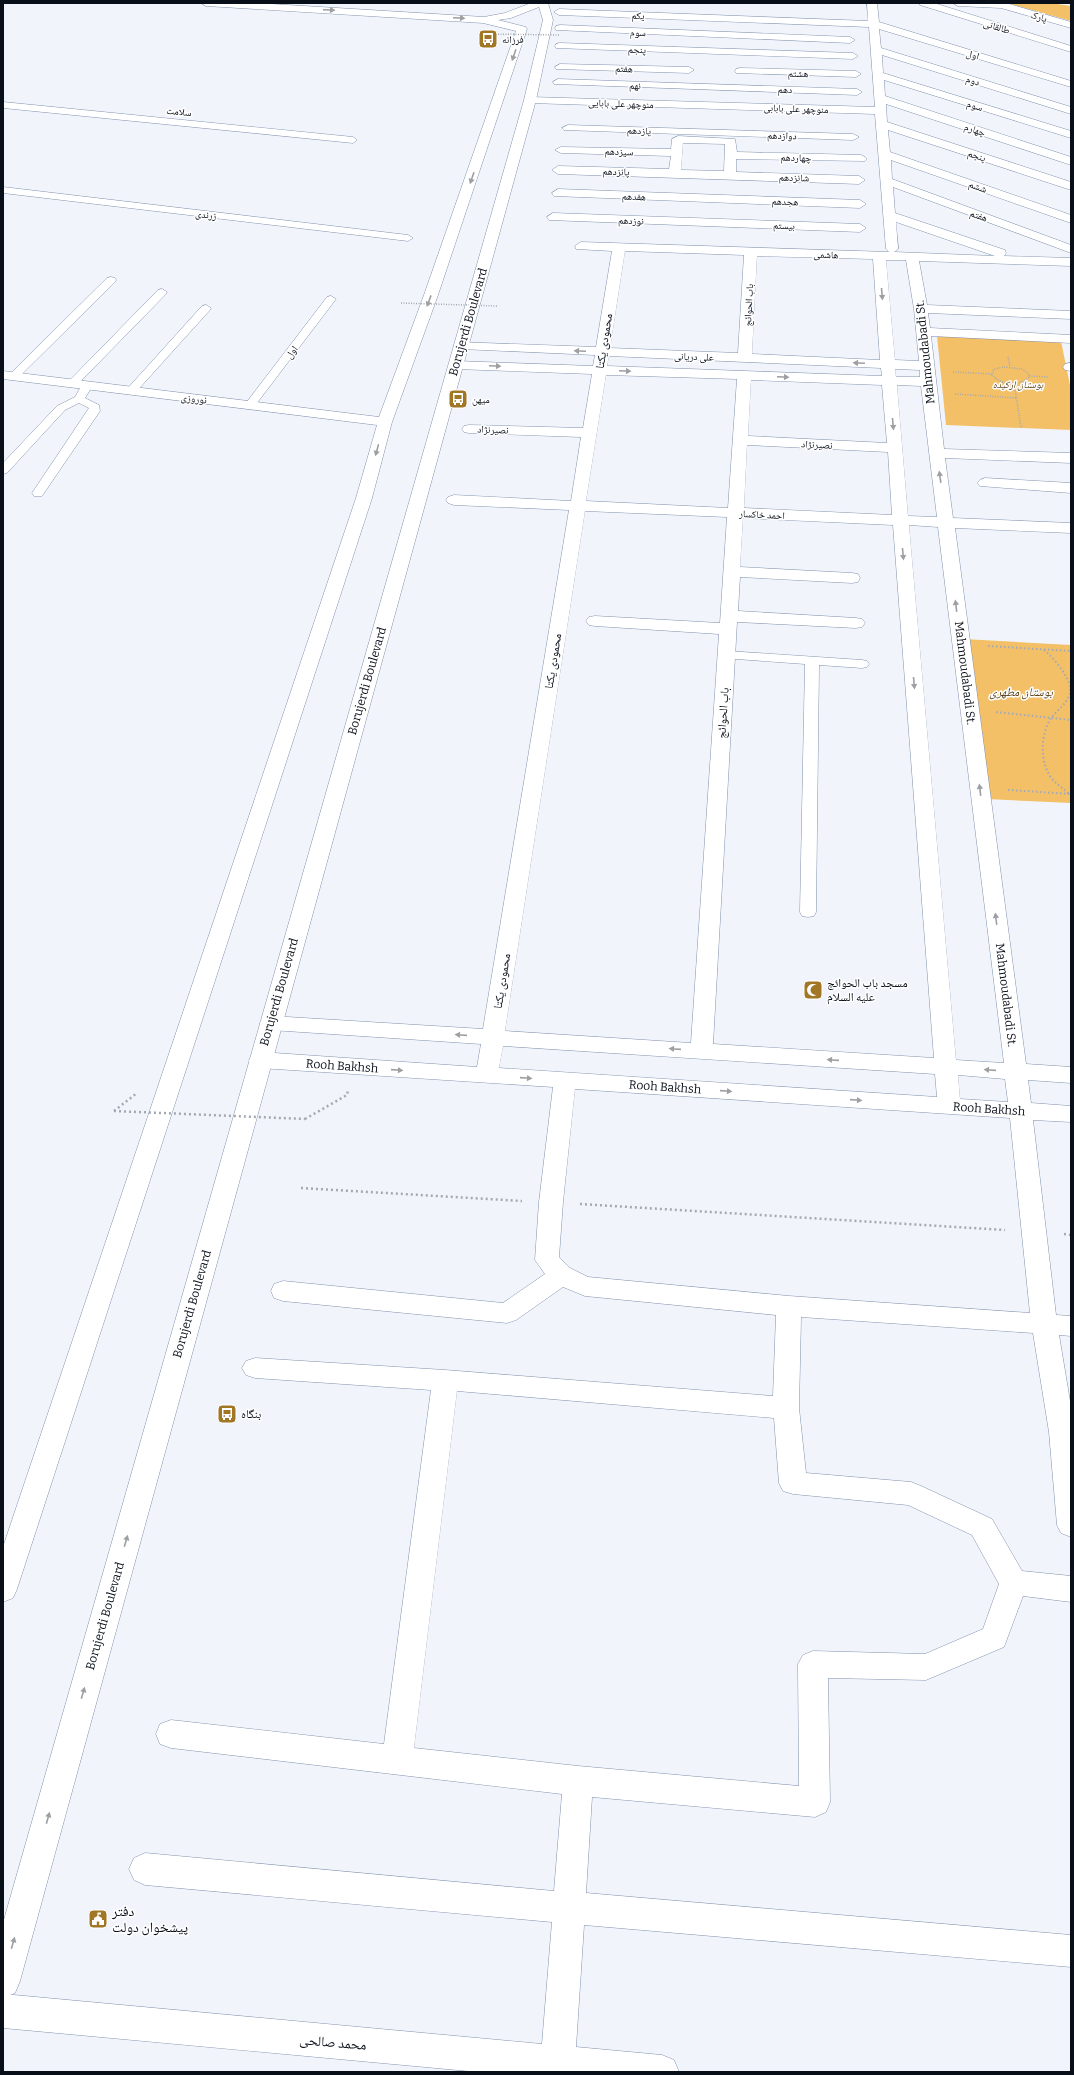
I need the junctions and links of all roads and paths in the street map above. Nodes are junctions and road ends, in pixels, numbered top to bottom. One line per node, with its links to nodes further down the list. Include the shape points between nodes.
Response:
1 (206, 3): 10 (street, one-way to 10)
2 (540, 3): 10 (street)
3 (872, 3): 8 (street)
4 (924, 3): 14 (street, طالقانی)
5 (958, 3): 9 (street, پارک, via 1002,5)
6 (551, 7): 7 (street, یکم); 28 (street, Borujerdi Boulevard)
7 (717, 14): 8 (street); 11 (street)
8 (874, 24): 15 (street); 24 (street, اول)
9 (1071, 25)
10 (486, 27): 12 (path, bridge); 104 (street, one-way to 104, via 522,29)
11 (716, 35): 12 (street, سوم); 13 (street); 16 (street)
12 (560, 37): 16 (street, پنجم)
13 (850, 40)
14 (1071, 49)
15 (876, 50): 22 (street); 29 (street, دوم)
16 (715, 53): 17 (street); 19 (street, via 690,53); 20 (street, via 739,55)
17 (853, 56)
18 (560, 66): 19 (street, هفتم)
19 (688, 70): 25 (street, via 687,83)
20 (740, 71): 21 (street, هشتم); 25 (street, via 740,84)
21 (856, 74)
22 (878, 75): 27 (street); 34 (street, سوم)
23 (558, 82): 25 (street, نهم)
24 (1071, 84)
25 (712, 86): 26 (street, دهم); 31 (street)
26 (857, 92)
27 (880, 98): 32 (street); 36 (street, چهارم)
28 (530, 100): 31 (street, منوچهر علی بابایی); 88 (street, Borujerdi Boulevard)
29 (1038, 100): 33 (street, دوم); 34 (street)
30 (3, 105): 42 (lane, سلامت)
31 (711, 105): 32 (street, منوچهر علی بابابی); 40 (street)
32 (881, 111): 35 (street)
33 (1071, 111)
34 (999, 113): 36 (street); 39 (street, سوم)
35 (882, 124): 43 (street, پنجم); 46 (street)
36 (964, 126): 38 (street, چهارم)
37 (568, 128): 40 (street, یازدهم)
38 (982, 131): 43 (street); 49 (street, چهارم)
39 (1071, 135)
40 (710, 136): 41 (street, دوازدهم); 45 (street, via 678,139); 47 (street, via 731,141)
41 (853, 137)
42 (354, 140)
43 (943, 144): 56 (street, پنجم)
44 (561, 150): 45 (street, سیزدهم)
45 (677, 153): 51 (street)
46 (884, 154): 55 (street); 63 (street, ششم)
47 (730, 155): 48 (street, چهاردهم); 53 (street)
48 (861, 159)
49 (1071, 161)
50 (558, 170): 51 (street, پانزدهم)
51 (675, 173): 52 (street, پانزدهم)
52 (709, 174): 53 (street, شانزدهم); 59 (street)
53 (730, 175): 54 (street, شانزدهم)
54 (859, 180)
55 (887, 181): 61 (street); 66 (street, هفتم)
56 (1071, 186)
57 (3, 190): 67 (lane, زرندی)
58 (558, 193): 59 (street, هفدهم)
59 (709, 199): 60 (street, هجدهم); 64 (street)
60 (860, 204)
61 (890, 215): 73 (street); 75 (street)
62 (552, 217): 64 (street, نوزدهم)
63 (1071, 220): 66 (street)
64 (709, 223): 65 (street, بیستم); 71 (street)
65 (860, 228)
66 (1032, 234): 70 (street, هفتم)
67 (408, 238)
68 (582, 246): 69 (street, هاشمی)
69 (619, 247): 71 (street, هاشمی); 87 (street, محمودی یکتا)
70 (1071, 249)
71 (709, 250): 72 (street, هاشمی)
72 (752, 251): 73 (street, هاشمی); 89 (street, باب الحوائج)
73 (886, 252): 74 (street, هاشمی); 91 (street, one-way to 91)
74 (912, 257): 75 (street, هاشمی); 83 (street, Mahmoudabadi St.)
75 (1020, 260): 76 (street, هاشمی)
76 (1071, 262)
77 (111, 280): 95 (lane)
78 (162, 292): 96 (lane)
79 (331, 299): 103 (lane, اول)
80 (401, 303): 81 (path, bridge)
81 (497, 306)
82 (206, 308): 99 (lane)
83 (921, 309): 84 (street); 85 (street, Mahmoudabadi St.)
84 (1070, 317)
85 (923, 332): 86 (street); 92 (street, Mahmoudabadi St.)
86 (1071, 338)
87 (602, 352): 88 (street, علی دریانی, one-way to 88); 89 (street, علی دریانی); 90 (street, محمودی یکتا)
88 (459, 355): 90 (street, one-way to 90); 139 (street, Borujerdi Boulevard)
89 (745, 358): 91 (street, علی دریانی, one-way to 89)
90 (600, 370): 94 (street, one-way to 94); 107 (street, محمودی یکتا)
91 (888, 372): 92 (street); 94 (street, one-way to 91); 109 (street, one-way to 109)
92 (927, 373): 93 (path); 110 (street, Mahmoudabadi St.)
93 (992, 374): 97 (path, via 997,380); 97 (path, via 994,369 1010,367 1022,369 1029,374 1028,380)
94 (744, 375): 108 (street, باب الحوائج)
95 (9, 376): 96 (street, نوروزی)
96 (72, 383): 98 (street, نوروزی)
97 (1014, 383): 101 (path)
98 (88, 385): 99 (street, نوروزی); 102 (lane)
99 (131, 391): 103 (street, نوروزی)
100 (950, 394): 101 (path)
101 (1017, 398): 105 (path)
102 (79, 399): 112 (lane, via 61,408); 115 (lane, via 91,404 94,411)
103 (250, 405): 104 (street, نوروزی)
104 (385, 422): 167 (street, one-way to 167, via 364,498)
105 (1021, 428)
106 (469, 429): 107 (street, نصیرنژاد)
107 (590, 433): 117 (street, محمودی یکتا)
108 (740, 440): 109 (street, نصیرنژاد); 118 (street, باب الحوائج)
109 (894, 448): 119 (street)
110 (937, 453): 111 (street); 120 (street, Mahmoudabadi St., one-way to 110)
111 (1071, 458)
112 (3, 470)
113 (985, 483): 114 (street)
114 (1071, 488)
115 (38, 493)
116 (454, 500): 117 (street, احمد خاکسار)
117 (578, 505): 118 (street, احمد خاکسار); 140 (street, محمودی یکتا)
118 (735, 513): 119 (street, احمد خاکسار); 122 (street, باب الحوائج)
119 (900, 520): 120 (street, احمد خاکسار); 143 (street, one-way to 143)
120 (946, 522): 121 (street, احمد خاکسار); 133 (street, Mahmoudabadi St., one-way to 120)
121 (1071, 528)
122 (731, 572): 123 (street); 125 (street, باب الحوائج)
123 (852, 578)
124 (594, 621): 125 (street)
125 (728, 622): 126 (street); 130 (street, باب الحوائج)
126 (856, 623)
127 (981, 646): 128 (path)
128 (1043, 650): 129 (path); 134 (path, via 1056,660 1070,687 1068,701)
129 (1071, 651)
130 (727, 655): 131 (lane); 141 (street, باب الحوائج)
131 (812, 661): 132 (lane); 138 (lane)
132 (862, 664)
133 (969, 709): 134 (path); 144 (street, Mahmoudabadi St., one-way to 133)
134 (1051, 718): 135 (path); 137 (path, via 1041,744 1043,756 1052,779)
135 (1071, 720)
136 (1001, 790): 137 (path)
137 (1070, 794)
138 (808, 912)
139 (271, 1023): 140 (street, one-way to 139); 142 (street, Borujerdi Boulevard)
140 (493, 1037): 141 (street, one-way to 140); 146 (street, محمودی یکتا)
141 (702, 1051): 143 (street, one-way to 141)
142 (260, 1060): 146 (street, Rooh Bakhsh, one-way to 146); 175 (street, Borujerdi Boulevard, one-way to 142)
143 (946, 1067): 144 (street, one-way to 143); 149 (street)
144 (1016, 1072): 145 (street); 151 (street, Mahmoudabadi St.)
145 (1071, 1075)
146 (487, 1076): 147 (street, Rooh Bakhsh, one-way to 147)
147 (564, 1081): 149 (street, Rooh Bakhsh, one-way to 149); 154 (street)
148 (347, 1095): 150 (path, bridge, via 306,1119)
149 (949, 1106): 151 (street, Rooh Bakhsh)
150 (114, 1111)
151 (1020, 1111): 152 (street, Rooh Bakhsh); 155 (street, Mahmoudabadi St.)
152 (1071, 1114)
153 (301, 1188): 154 (path)
154 (551, 1202): 155 (path); 157 (street, via 547,1260)
155 (1035, 1232): 156 (path); 160 (street, Mahmoudabadi St.)
156 (1071, 1235)
157 (561, 1275): 158 (street, via 507,1313); 159 (street, via 585,1286)
158 (283, 1291)
159 (789, 1306): 160 (street); 164 (street)
160 (1044, 1324): 161 (street); 165 (street, Mahmoudabadi St., via 1062,1432)
161 (1071, 1326)
162 (255, 1368): 163 (street)
163 (445, 1380): 164 (street); 170 (street)
164 (786, 1408): 166 (street, via 793,1483 911,1494 982,1528)
165 (1071, 1525)
166 (1014, 1583): 168 (street); 171 (street, via 994,1638 926,1667 813,1664 815,1802)
167 (3, 1589)
168 (1071, 1589)
169 (171, 1734): 170 (street)
170 (397, 1761): 171 (street)
171 (578, 1781): 173 (street)
172 (145, 1869): 173 (street)
173 (569, 1908): 174 (street); 177 (street)
174 (1071, 1951)
175 (3, 1981)
176 (3, 2011): 177 (street, محمد صالحی)
177 (558, 2062): 178 (street, محمد صالحی)
178 (662, 2072)

